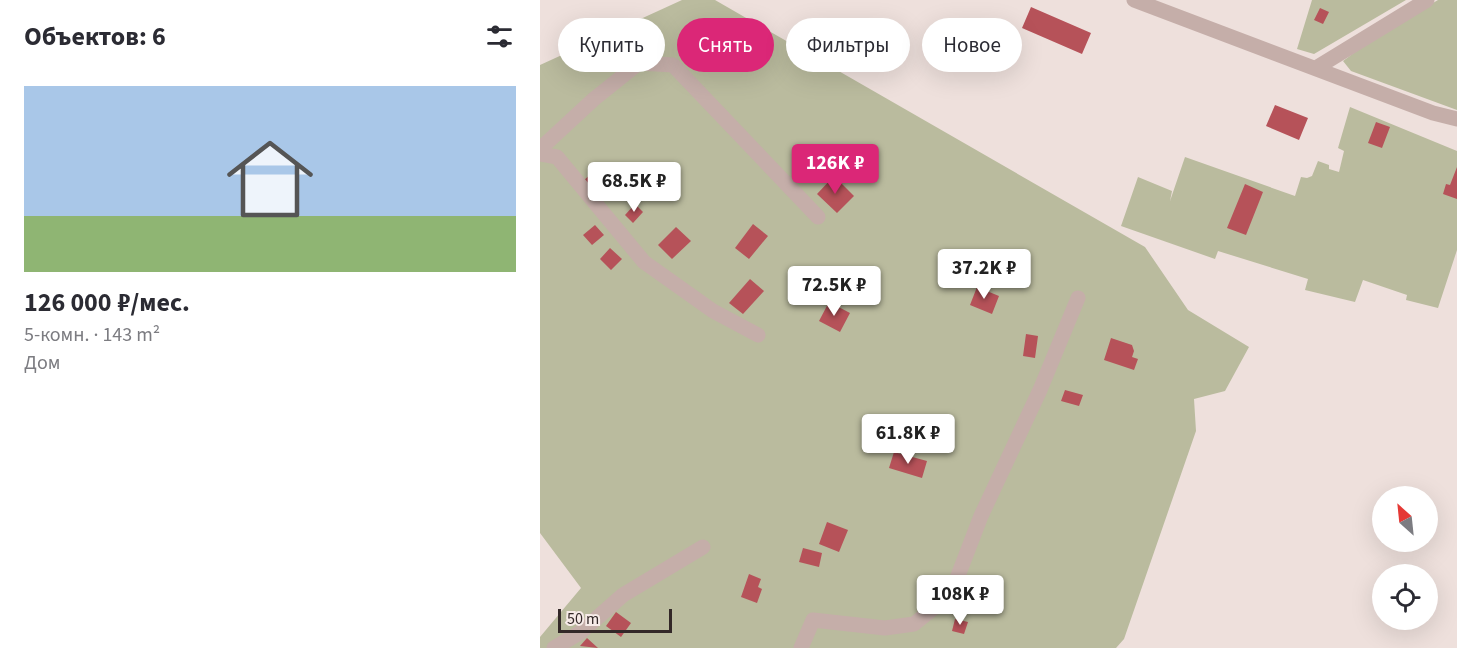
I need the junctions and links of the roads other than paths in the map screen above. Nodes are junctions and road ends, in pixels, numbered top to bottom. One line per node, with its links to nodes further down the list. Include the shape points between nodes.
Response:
1 (1134, 0): 3 (street)
2 (1427, 0): 3 (street)
3 (1316, 68): 4 (street)
4 (1457, 119)
5 (540, 149): 7 (street, via 639,63 673,65)
6 (540, 154): 9 (street, via 557,157 644,262 713,311)
7 (818, 217)
8 (1078, 298): 12 (street, via 981,516 951,594 914,624 885,628 813,620)
9 (758, 335)
10 (703, 547): 11 (street, via 623,595 581,632)
11 (554, 648)
12 (801, 648)

